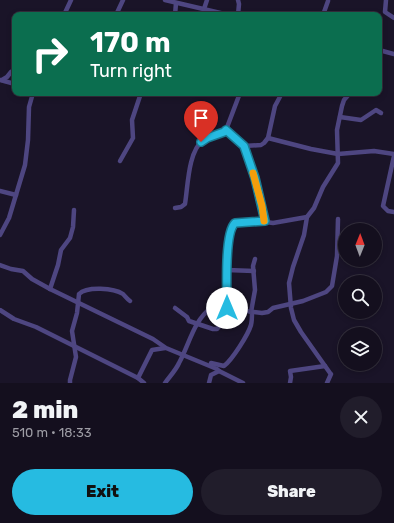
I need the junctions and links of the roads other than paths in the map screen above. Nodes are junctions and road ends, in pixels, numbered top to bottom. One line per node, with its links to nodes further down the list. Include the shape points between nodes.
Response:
1 (70, 0): 10 (street)
2 (124, 0): 11 (street)
3 (165, 0): 8 (street)
4 (207, 0): 9 (street)
5 (386, 0): 16 (street, via 385,12)
6 (239, 1): 14 (street)
7 (328, 1): 15 (street)
8 (176, 3): 9 (street); 12 (street)
9 (204, 9): 13 (street)
10 (65, 12)
11 (118, 12)
12 (175, 12)
13 (216, 12)
14 (238, 12)
15 (324, 12)
16 (394, 18)
17 (382, 51): 18 (street)
18 (394, 54)
19 (11, 72): 20 (street)
20 (0, 80): 21 (street)
21 (12, 83)
22 (32, 96): 36 (street, via 29,107 26,157)
23 (140, 96): 34 (street, via 132,120 133,138)
24 (239, 96): 29 (street)
25 (281, 96): 30 (street)
26 (347, 96): 28 (street)
27 (381, 113): 28 (street, via 376,110 361,120)
28 (340, 116): 32 (street, via 337,134)
29 (226, 130): 31 (street); 37 (street, via 201,142 189,172 185,204)
30 (268, 138): 31 (street, via 261,145); 32 (street, via 311,150)
31 (244, 146): 42 (street)
32 (338, 154): 33 (street, via 374,152); 40 (street, via 338,163)
33 (394, 155): 39 (street, via 383,206)
34 (120, 161)
35 (0, 191): 36 (street)
36 (16, 195): 43 (street, via 9,218)
37 (174, 208)
38 (74, 210): 48 (street, via 70,238 61,250)
39 (394, 212)
40 (307, 217): 42 (street, via 267,224); 51 (street, via 291,277)
41 (338, 219): 51 (street, via 337,256 332,286 326,292 304,301)
42 (265, 221): 46 (street, via 235,223 232,226)
43 (0, 235)
44 (255, 259): 47 (street)
45 (0, 265): 48 (street, via 23,271)
46 (227, 270): 47 (street); 53 (street)
47 (254, 271): 55 (street)
48 (50, 289): 50 (street)
49 (130, 301): 50 (street, via 118,292 95,288 82,291)
50 (78, 303): 58 (street, via 72,331); 59 (street, via 153,339)
51 (290, 303): 55 (street, via 266,313); 61 (street, via 294,320)
52 (176, 308): 56 (street, via 188,320)
53 (227, 308): 55 (street); 56 (street, via 212,307)
54 (0, 310): 58 (street)
55 (252, 312): 60 (street, via 251,326 236,352 224,366)
56 (197, 323): 57 (street, via 215,329); 60 (street)
57 (222, 323)
58 (75, 347): 63 (street); 64 (street, via 76,357)
59 (166, 348): 60 (street); 63 (street, via 152,350)
60 (183, 354): 62 (street); 66 (street)
61 (325, 366): 69 (street, via 290,371); 70 (street, via 331,374)
62 (219, 371): 67 (street, via 211,375); 68 (street)
63 (138, 378): 65 (street)
64 (70, 383)
65 (144, 383)
66 (165, 383)
67 (209, 383)
68 (242, 383)
69 (290, 383)
70 (327, 383)

